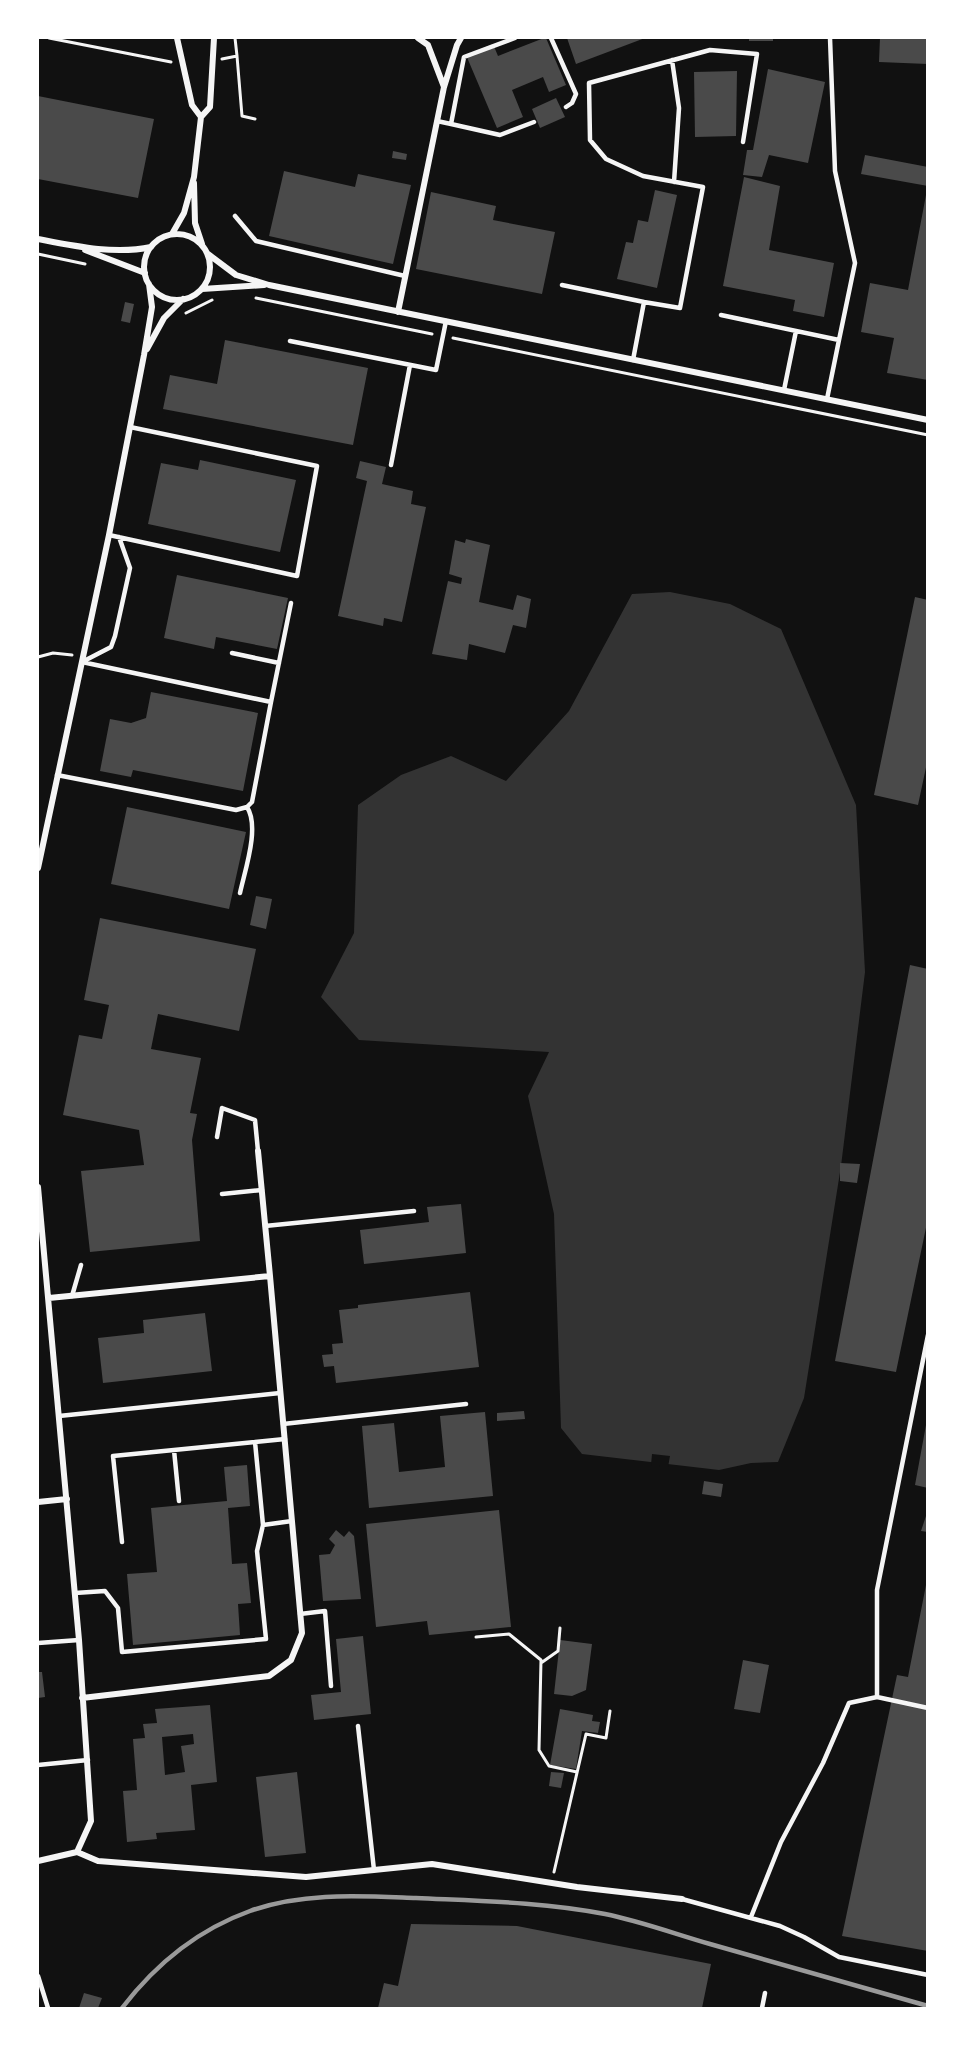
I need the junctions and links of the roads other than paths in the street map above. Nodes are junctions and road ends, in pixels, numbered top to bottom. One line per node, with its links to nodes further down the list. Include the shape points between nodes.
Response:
1 (177, 38): 11 (street, via 192,105)
2 (214, 38): 11 (street, via 210,107)
3 (418, 38): 9 (street, via 428,45)
4 (461, 38): 9 (street)
5 (515, 38): 14 (lane, via 464,57)
6 (551, 38): 10 (lane, via 576,94)
7 (830, 38): 37 (lane, via 835,171 855,263)
8 (672, 60): 15 (lane, via 710,50 758,54); 17 (lane, via 679,108); 17 (lane, via 590,83 589,112 590,140 606,159 643,176)
9 (444, 87): 12 (street)
10 (566, 107)
11 (201, 117): 16 (street)
12 (437, 121): 14 (lane); 26 (street)
13 (534, 122): 14 (lane, via 500,135)
14 (451, 124)
15 (743, 142)
16 (194, 177): 19 (street, via 184,213); 21 (street, via 195,223)
17 (674, 182): 32 (lane, via 703,187 680,308)
18 (235, 216): 26 (lane, via 256,241)
19 (172, 234): 21 (street, via 184,234); 23 (street)
20 (38, 239): 22 (street)
21 (202, 244): 24 (street)
22 (76, 247): 23 (street); 25 (street)
23 (151, 247): 25 (street)
24 (208, 254): 28 (street, via 236,275); 30 (street, via 209,276)
25 (145, 273): 27 (street)
26 (405, 276): 33 (street)
27 (149, 284): 31 (street, via 156,292); 39 (street, via 152,307)
28 (269, 285): 30 (street); 33 (street)
29 (562, 285): 32 (lane)
30 (202, 289): 31 (street)
31 (183, 299): 39 (street, via 167,315)
32 (644, 302): 40 (lane)
33 (398, 312): 35 (street)
34 (721, 315): 36 (lane)
35 (446, 321): 40 (street); 41 (lane, via 436,370)
36 (796, 331): 37 (lane); 42 (lane)
37 (839, 340): 43 (lane)
38 (290, 341): 41 (lane)
39 (144, 355): 45 (street)
40 (633, 360): 42 (street)
41 (410, 365): 46 (lane)
42 (784, 390): 43 (street)
43 (827, 399): 44 (street)
44 (927, 420)
45 (130, 427): 47 (street); 48 (lane, via 317,466 297,576)
46 (391, 465)
47 (109, 535): 48 (lane); 51 (street)
48 (119, 537): 51 (lane, via 130,568 115,636 111,647)
49 (291, 603): 52 (lane)
50 (232, 653): 52 (lane)
51 (82, 660): 53 (lane); 54 (street)
52 (279, 663): 53 (lane)
53 (271, 702): 55 (lane, via 252,802)
54 (57, 775): 55 (lane, via 236,810); 56 (street)
55 (247, 807): 57 (lane, via 254,826)
56 (38, 868)
57 (240, 893)
58 (217, 1137): 59 (lane, via 222,1107 255,1120)
59 (258, 1151): 61 (street)
60 (38, 1187): 68 (street)
61 (262, 1190): 62 (lane); 64 (street)
62 (222, 1194)
63 (414, 1211): 64 (lane)
64 (265, 1226): 66 (street)
65 (81, 1265): 67 (lane)
66 (270, 1276): 67 (street); 70 (street)
67 (72, 1296): 68 (street)
68 (49, 1298): 72 (street)
69 (927, 1335): 88 (lane, via 877,1590)
70 (280, 1393): 72 (lane); 73 (street)
71 (466, 1404): 73 (lane)
72 (59, 1416): 77 (street)
73 (283, 1424): 74 (street)
74 (285, 1438): 75 (lane); 80 (street)
75 (255, 1442): 76 (lane); 81 (lane)
76 (174, 1450): 78 (lane); 82 (lane, via 113,1456)
77 (67, 1500): 79 (street); 83 (street)
78 (178, 1501)
79 (38, 1502)
80 (292, 1521): 81 (lane); 84 (street)
81 (263, 1525): 83 (lane, via 256,1551 266,1639 122,1652 118,1608 105,1591)
82 (122, 1542)
83 (75, 1593): 85 (street)
84 (300, 1614): 87 (lane, via 325,1611); 89 (street, via 302,1633 291,1660 269,1676)
85 (79, 1640): 86 (lane); 89 (street)
86 (38, 1644)
87 (331, 1686)
88 (877, 1697): 90 (lane); 98 (lane, via 849,1703 823,1763 781,1842)
89 (82, 1698): 92 (street)
90 (927, 1708)
91 (358, 1726): 96 (lane)
92 (88, 1760): 93 (lane); 94 (street, via 91,1821)
93 (38, 1765)
94 (77, 1852): 95 (street); 96 (street, via 98,1861 306,1877)
95 (38, 1861)
96 (374, 1870): 97 (street, via 432,1864)
97 (682, 1899): 98 (lane)
98 (751, 1917): 99 (lane, via 780,1926 839,1957)
99 (927, 1975)
100 (38, 1976): 102 (lane)
101 (765, 1994): 103 (lane)
102 (48, 2008)
103 (762, 2008)

